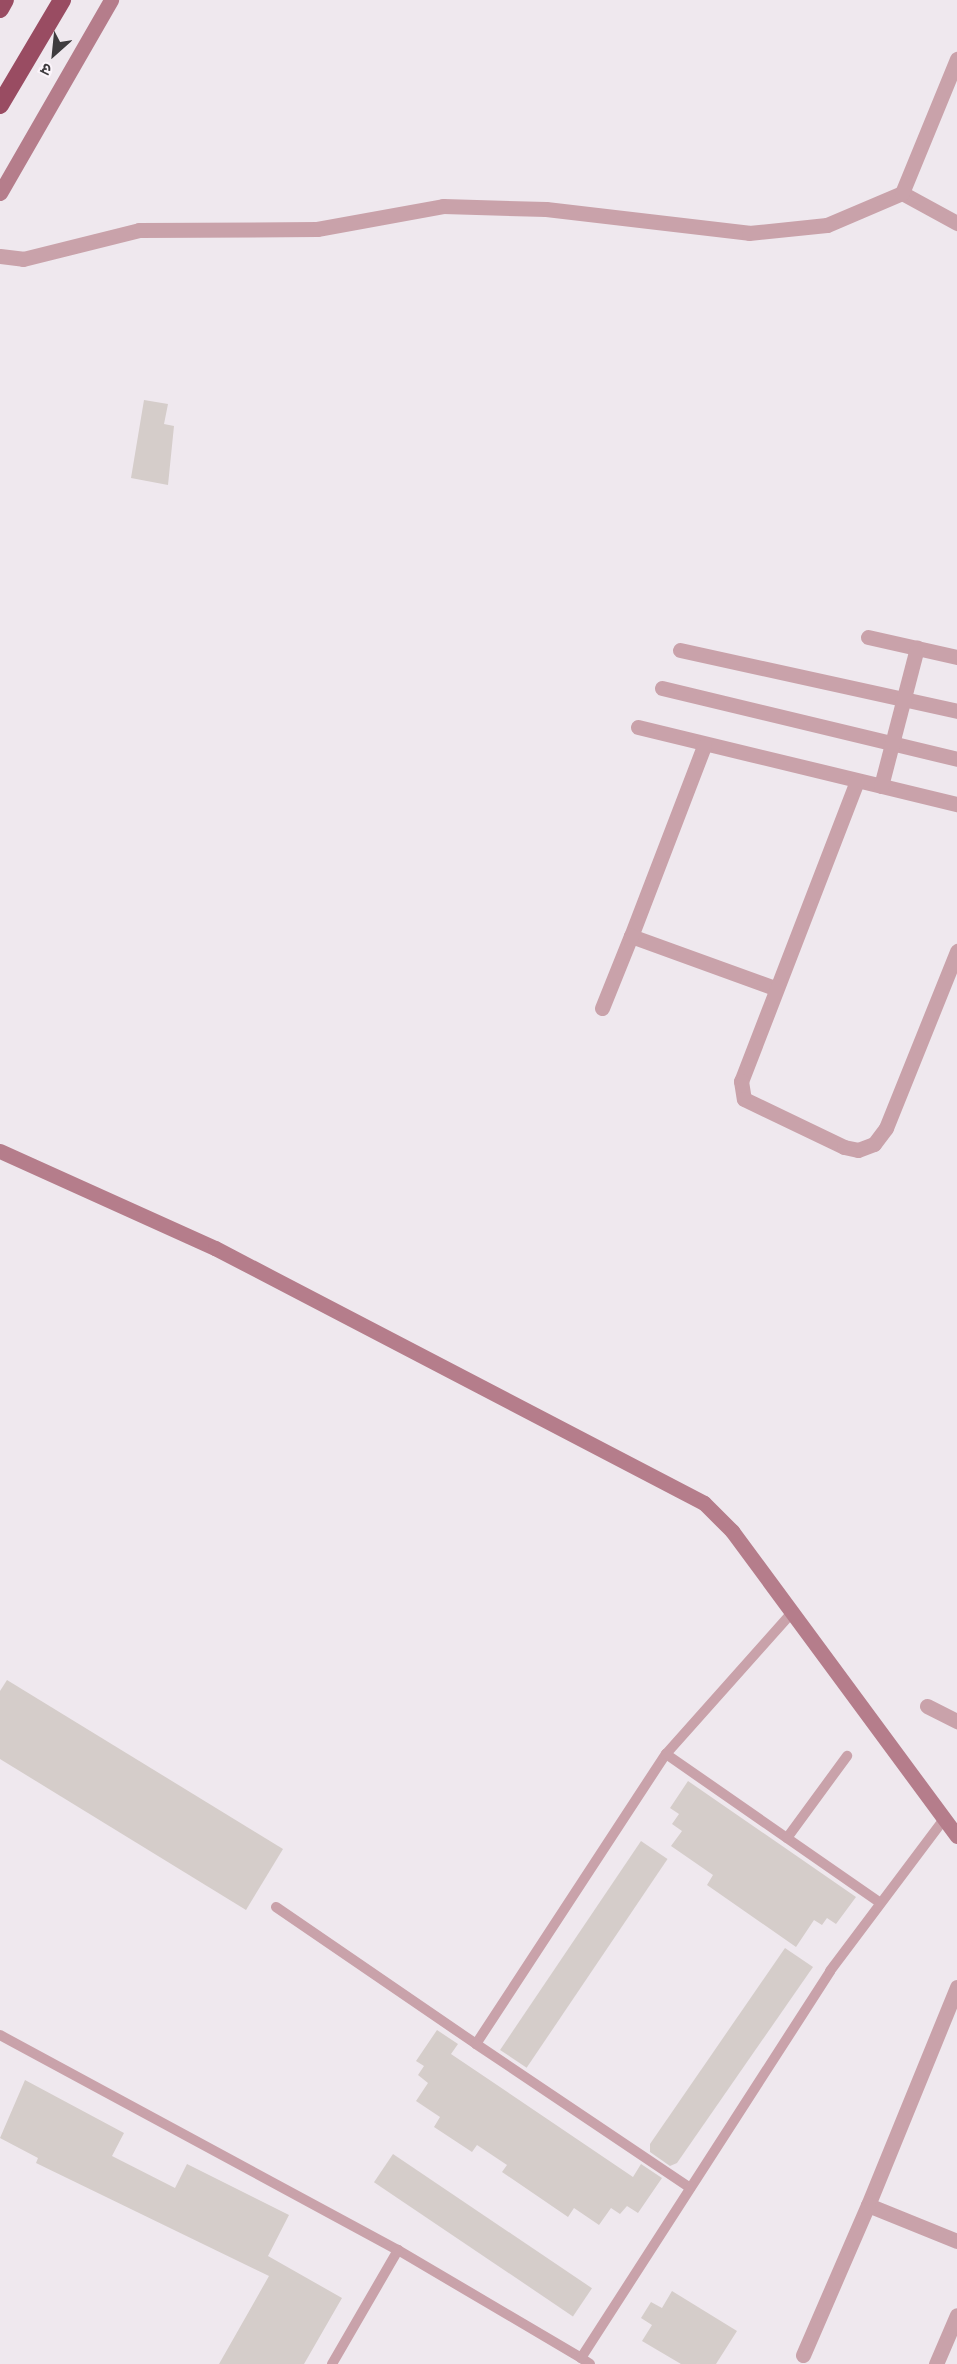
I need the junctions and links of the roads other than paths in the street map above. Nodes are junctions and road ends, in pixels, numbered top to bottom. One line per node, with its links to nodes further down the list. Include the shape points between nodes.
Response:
1 (5, 0): 4 (highway)
2 (62, 0): 6 (highway)
3 (111, 0): 7 (street)
4 (0, 9)
5 (957, 59): 8 (street)
6 (0, 105)
7 (0, 193)
8 (902, 193): 9 (street); 10 (street, via 827,225 749,233 546,209 443,206 316,229 139,230 23,259)
9 (957, 223)
10 (0, 256)
11 (868, 637): 12 (street)
12 (917, 648): 14 (street); 16 (street)
13 (680, 650): 16 (street)
14 (957, 657)
15 (662, 687): 19 (street)
16 (906, 700): 17 (street); 19 (street)
17 (957, 711)
18 (638, 727): 20 (street)
19 (894, 743): 21 (street); 23 (street)
20 (704, 746): 22 (street); 25 (street)
21 (957, 759)
22 (857, 781): 23 (street); 27 (street)
23 (881, 786): 24 (street)
24 (957, 804)
25 (631, 936): 27 (street); 28 (street)
26 (957, 951): 27 (street, via 886,1128 874,1144 858,1150 752,1107 744,1099 741,1081)
27 (775, 988)
28 (602, 1008)
29 (0, 1151): 30 (street, via 215,1248 704,1503 732,1531)
30 (790, 1615): 33 (lane); 35 (street)
31 (927, 1706): 32 (street)
32 (957, 1720)
33 (666, 1754): 37 (lane); 42 (lane)
34 (847, 1756): 37 (lane)
35 (945, 1818): 36 (street); 38 (lane)
36 (957, 1836)
37 (787, 1838): 38 (lane)
38 (880, 1903): 43 (lane, via 830,1971)
39 (276, 1907): 42 (lane)
40 (957, 1987): 44 (street)
41 (0, 2035): 46 (lane)
42 (476, 2044): 43 (lane)
43 (690, 2188): 49 (lane)
44 (868, 2205): 45 (street); 48 (street)
45 (957, 2241)
46 (398, 2250): 49 (lane); 50 (lane)
47 (957, 2315): 51 (street)
48 (803, 2355)
49 (586, 2361)
50 (332, 2364)
51 (936, 2364)

